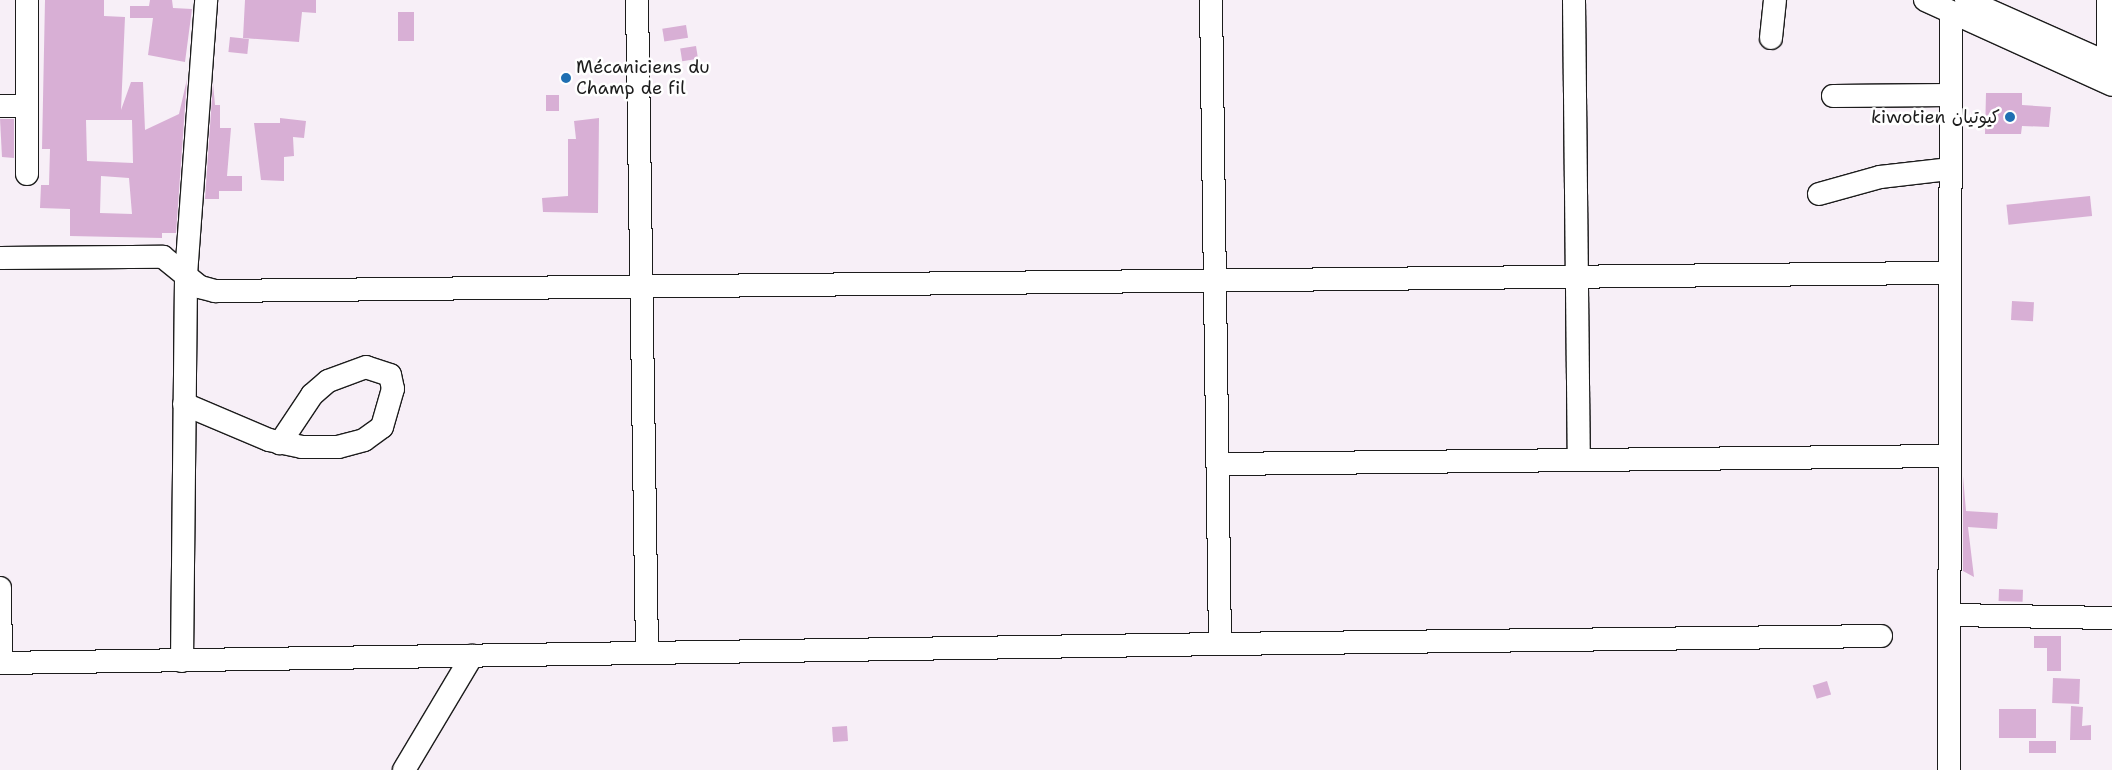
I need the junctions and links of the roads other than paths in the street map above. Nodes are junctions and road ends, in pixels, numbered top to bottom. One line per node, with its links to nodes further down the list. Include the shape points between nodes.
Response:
1 (27, 0): 16 (street)
2 (206, 0): 22 (street)
3 (637, 0): 25 (street)
4 (1211, 0): 24 (street)
5 (1574, 0): 23 (street)
6 (1775, 0): 10 (street)
7 (1925, 0): 9 (street)
8 (2108, 0): 11 (street)
9 (1958, 6): 11 (street); 12 (street); 13 (street)
10 (1771, 38)
11 (2110, 64)
12 (2112, 85)
13 (1950, 95): 14 (street); 17 (street)
14 (1833, 96)
15 (0, 106): 16 (street)
16 (25, 106): 18 (street)
17 (1948, 169): 19 (street, via 1880,177); 21 (street)
18 (27, 174)
19 (1819, 194)
20 (0, 258): 22 (street, via 163,257)
21 (1948, 273): 23 (street); 28 (street)
22 (186, 275): 25 (street, via 200,287 215,291); 26 (street)
23 (1575, 276): 24 (street); 29 (street)
24 (1218, 277): 25 (street); 30 (street)
25 (644, 286): 36 (street)
26 (184, 404): 27 (street); 38 (street)
27 (280, 442): 27 (street, via 338,447 364,440 382,427 390,409 393,389 390,375 366,367 328,381 312,395)
28 (1950, 456): 29 (street); 32 (street)
29 (1579, 460): 30 (street)
30 (1220, 464): 35 (street)
31 (0, 588): 39 (street)
32 (1953, 615): 33 (street); 41 (street)
33 (2112, 618)
34 (1881, 636): 35 (street)
35 (1220, 644): 36 (street)
36 (647, 653): 37 (street)
37 (472, 656): 38 (street); 40 (street)
38 (182, 661): 39 (street)
39 (1, 664)
40 (404, 770)
41 (1949, 770)

